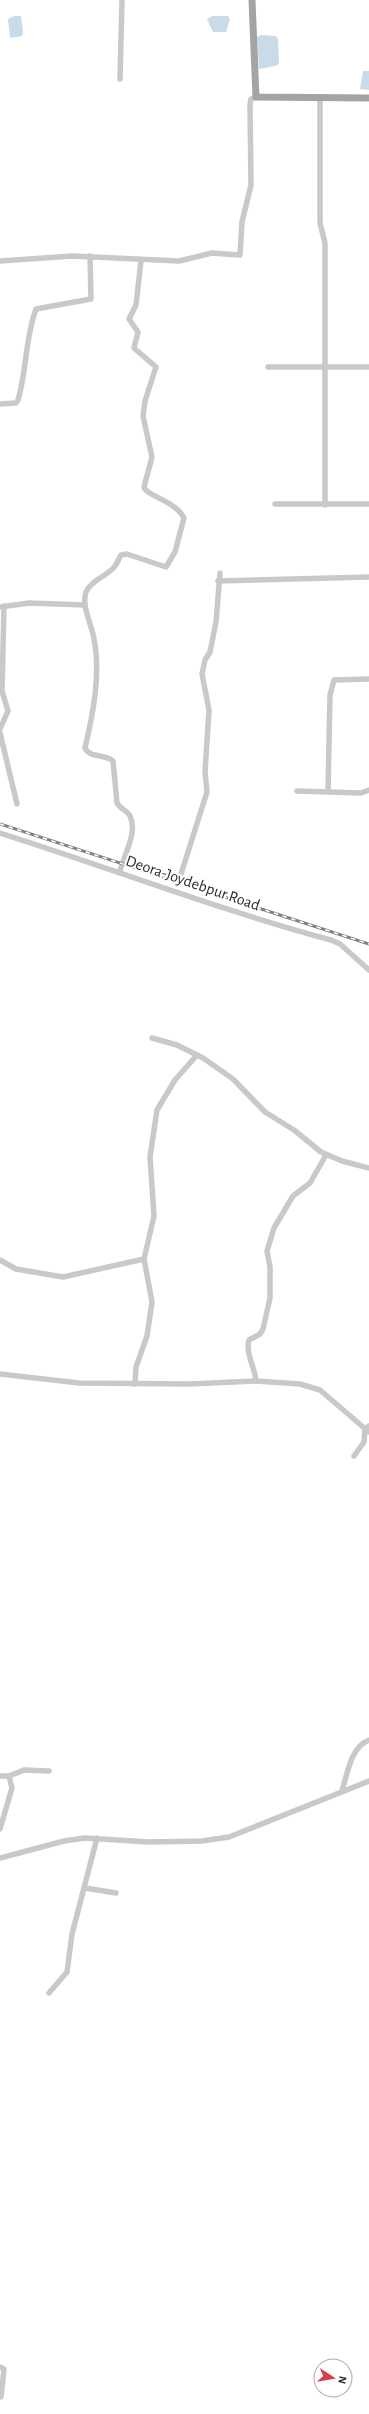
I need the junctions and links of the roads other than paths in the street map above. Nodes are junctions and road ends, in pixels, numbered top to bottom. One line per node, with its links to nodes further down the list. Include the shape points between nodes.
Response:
1 (122, 0): 3 (street)
2 (252, 0): 4 (main road)
3 (120, 79)
4 (256, 97): 5 (main road); 9 (street, via 251,100 250,105 251,185 242,222 240,255 212,253 187,261)
5 (320, 97): 6 (main road); 11 (street, via 320,223 325,243)
6 (369, 98)
7 (90, 256): 8 (street); 9 (street); 13 (street, via 91,298 36,309 18,400 14,403)
8 (0, 261)
9 (141, 261): 20 (street, via 136,305 129,319 138,332 134,348 156,367 143,416 152,457 144,487 147,493 174,506 182,513 184,521 175,552 166,567 127,554 121,555 115,567 87,590)
10 (268, 367): 11 (street)
11 (325, 367): 12 (street); 16 (street)
12 (369, 367)
13 (0, 404)
14 (275, 504): 16 (street)
15 (369, 504): 16 (street)
16 (325, 505)
17 (220, 573): 19 (street)
18 (369, 577): 19 (street)
19 (218, 581): 31 (street, via 216,622 210,652 202,674 209,710 205,772 207,792)
20 (85, 605): 21 (street, via 29,603); 30 (street, via 97,654 94,702 85,748 88,752 108,757 113,761 117,803 130,814 132,821 131,836)
21 (2, 606): 23 (street, via 2,691 8,712)
22 (369, 679): 27 (street, via 334,680 330,695)
23 (0, 729)
24 (0, 733): 28 (street)
25 (369, 790): 27 (street, via 361,793)
26 (297, 791): 27 (street)
27 (328, 791)
28 (17, 804)
29 (0, 834): 30 (street, Deora-Joydebpur Road)
30 (120, 871): 32 (street, Deora-Joydebpur Road, via 262,921 336,942)
31 (181, 874)
32 (369, 970)
33 (152, 1038): 34 (street, via 177,1045)
34 (197, 1055): 35 (street, via 233,1079 265,1112); 37 (street, via 175,1080 157,1110 150,1157 154,1216)
35 (326, 1155): 36 (street); 40 (street, via 310,1183 293,1196 274,1228 267,1251 270,1298 263,1329 260,1334 249,1340 247,1347 256,1370)
36 (369, 1168)
37 (144, 1259): 38 (street, via 63,1277 16,1269); 41 (street, via 152,1302 147,1336 136,1367)
38 (0, 1260)
39 (0, 1374): 41 (street, via 79,1383)
40 (256, 1381): 41 (street); 42 (street, via 300,1384 320,1390)
41 (135, 1384)
42 (368, 1429): 43 (street, via 364,1442)
43 (354, 1456)
44 (369, 1740): 49 (street, via 359,1746 351,1761)
45 (49, 1771): 47 (street, via 24,1770)
46 (0, 1776): 47 (street)
47 (9, 1776): 50 (street, via 12,1788)
48 (369, 1781): 49 (street)
49 (342, 1791): 51 (street, via 229,1837 202,1841 149,1842)
50 (0, 1829)
51 (97, 1838): 52 (street, via 64,1841); 53 (street)
52 (0, 1858)
53 (85, 1888): 54 (street); 55 (street, via 72,1934 67,1972)
54 (116, 1894)
55 (49, 1993)
56 (0, 2367): 57 (street, via 5,2374)
57 (1, 2397)

